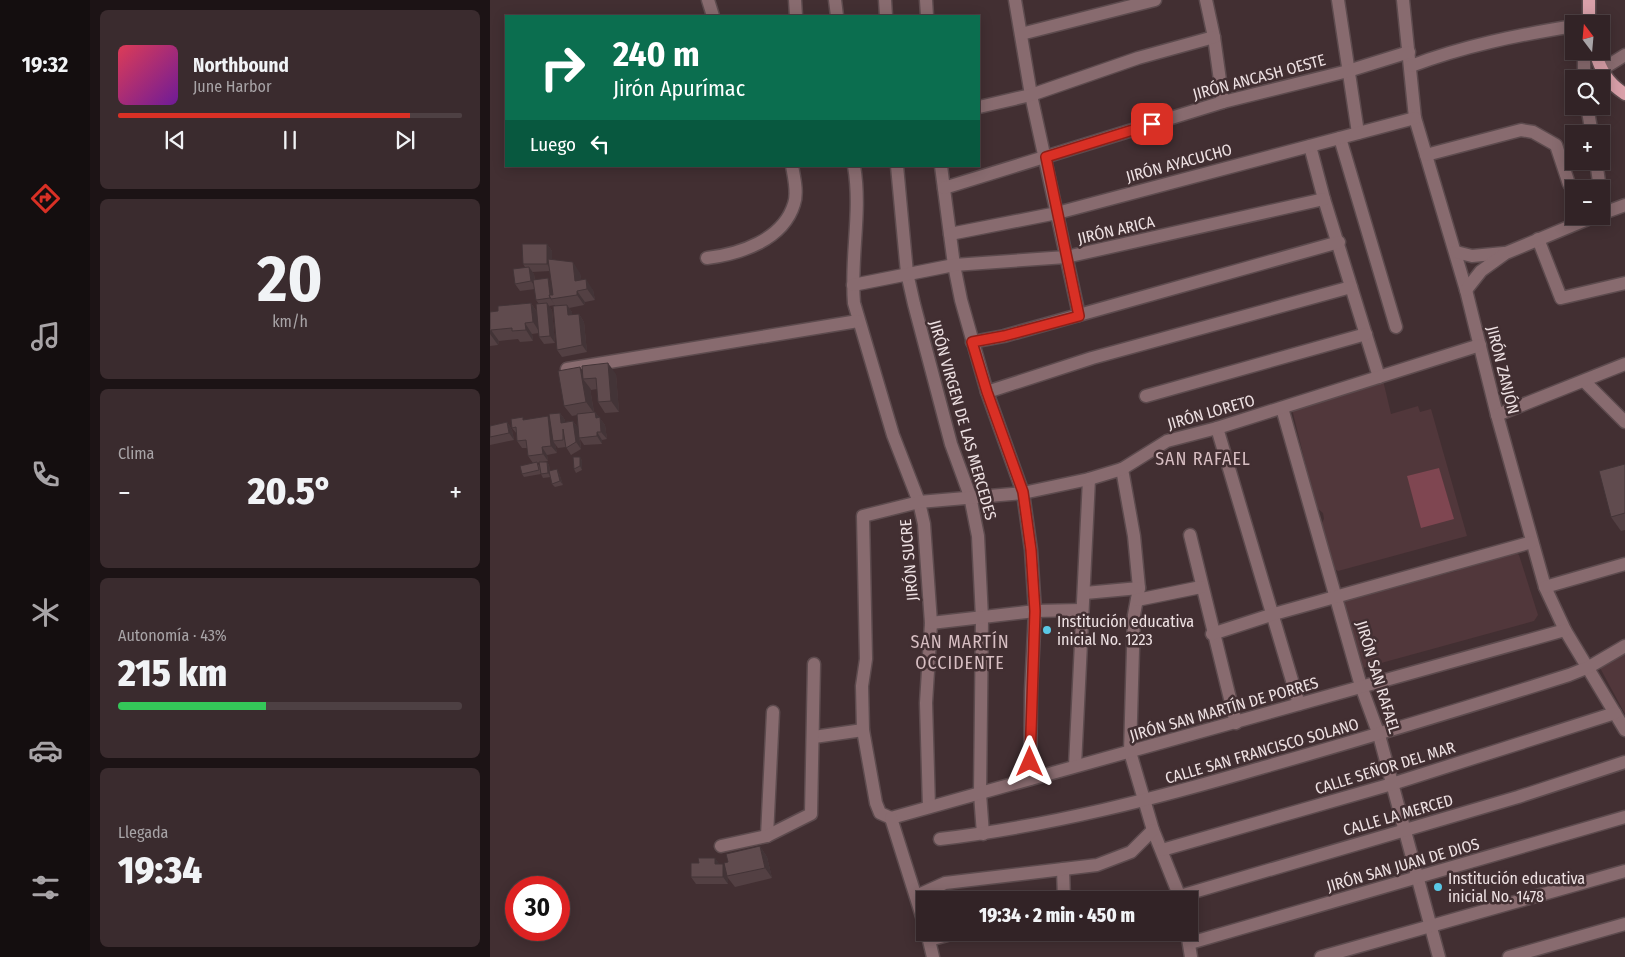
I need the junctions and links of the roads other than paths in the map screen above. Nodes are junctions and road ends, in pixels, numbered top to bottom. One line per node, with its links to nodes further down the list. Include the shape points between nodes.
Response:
1 (708, 0): 12 (street)
2 (795, 0): 13 (street)
3 (835, 0): 14 (street)
4 (885, 0): 15 (street)
5 (926, 0): 16 (street)
6 (1015, 0): 19 (street)
7 (1155, 0): 19 (street)
8 (1206, 0): 20 (street)
9 (1338, 0): 26 (street)
10 (1403, 0): 21 (street, JIRÓN ZANJÓN)
11 (1589, 0): 17 (main road)
12 (713, 15)
13 (796, 15)
14 (837, 15)
15 (886, 15)
16 (927, 15)
17 (1589, 15)
18 (1565, 27): 24 (street, via 1447,52)
19 (1020, 34): 29 (street)
20 (1214, 37): 29 (street, via 1138,58); 30 (street)
21 (1409, 52): 24 (street, JIRÓN ZANJÓN); 26 (street, JIRÓN ANCASH OESTE)
22 (1625, 55): 25 (street)
23 (1598, 60): 25 (main road)
24 (1410, 66): 32 (street, JIRÓN ZANJÓN)
25 (1601, 70)
26 (1348, 71): 30 (street, JIRÓN ANCASH OESTE); 33 (street)
27 (1610, 83): 28 (main road)
28 (1625, 94)
29 (1031, 95): 31 (street); 37 (street)
30 (1223, 102): 37 (street, JIRÓN ANCASH OESTE)
31 (980, 108)
32 (1416, 118): 33 (street, JIRÓN AYACUCHO); 36 (street, JIRÓN ZANJÓN)
33 (1358, 133): 34 (street, JIRÓN AYACUCHO)
34 (1340, 138): 35 (street, JIRÓN AYACUCHO); 64 (street)
35 (1310, 146): 44 (street); 47 (street, JIRÓN AYACUCHO)
36 (1426, 155): 42 (street, via 1522,130 1533,132 1556,145); 52 (street, JIRÓN ZANJÓN)
37 (1046, 157): 43 (street, JIRÓN ANCASH OESTE); 47 (street)
38 (792, 167): 55 (street, via 795,203 785,222 769,238)
39 (854, 167): 59 (street, JIRÓN SUCRE, via 858,206)
40 (897, 167): 57 (street, JIRÓN VIRGEN DE LAS MERCEDES)
41 (941, 167): 43 (street)
42 (1568, 180)
43 (944, 188): 49 (street)
44 (1324, 199): 51 (street); 54 (street, JIRÓN ARICA)
45 (1625, 205): 46 (street)
46 (1610, 210)
47 (1057, 213): 49 (street, JIRÓN AYACUCHO); 54 (street)
48 (1573, 225): 50 (street)
49 (950, 234): 56 (street)
50 (1538, 239): 53 (street); 58 (street, via 1561,298)
51 (1339, 242): 60 (street); 62 (street)
52 (1456, 252): 53 (street, via 1472,256); 61 (street, JIRÓN ZANJÓN)
53 (1506, 253): 61 (street, via 1481,271)
54 (1066, 257): 56 (street, JIRÓN ARICA); 62 (street)
55 (707, 258)
56 (954, 265): 57 (street, JIRÓN ARICA); 66 (street)
57 (907, 274): 59 (street, JIRÓN ARICA); 81 (street, JIRÓN VIRGEN DE LAS MERCEDES, via 938,397)
58 (1625, 283)
59 (853, 285): 63 (street, JIRÓN SUCRE)
60 (1351, 287): 65 (street); 72 (street, via 1092,358)
61 (1466, 290): 67 (street, JIRÓN ZANJÓN)
62 (1079, 316): 66 (street)
63 (858, 321): 69 (street); 82 (street, JIRÓN SUCRE, via 893,434)
64 (1396, 328)
65 (1366, 334): 70 (street); 73 (street)
66 (972, 342): 72 (street)
67 (1480, 345): 70 (street, JIRÓN LORETO); 75 (street, JIRÓN ZANJÓN)
68 (1625, 364): 71 (street)
69 (567, 369)
70 (1379, 377): 74 (street, JIRÓN LORETO)
71 (1584, 381): 75 (street); 76 (street)
72 (987, 392): 80 (street)
73 (1146, 396)
74 (1282, 408): 77 (street, JIRÓN LORETO); 90 (street, JIRÓN SAN RAFAEL)
75 (1497, 415): 84 (street, JIRÓN ZANJÓN)
76 (1625, 422)
77 (1217, 428): 78 (street, JIRÓN LORETO, via 1167,441); 93 (street)
78 (1122, 469): 79 (street, JIRÓN LORETO); 89 (street, via 1134,536)
79 (1089, 479): 80 (street, JIRÓN LORETO); 88 (street)
80 (1023, 492): 81 (street, JIRÓN LORETO); 92 (street)
81 (970, 496): 82 (street, JIRÓN LORETO); 94 (street, JIRÓN VIRGEN DE LAS MERCEDES, via 978,536)
82 (919, 502): 95 (street, JIRÓN SUCRE, via 926,540); 106 (street, JIRÓN LORETO, via 863,516 866,659 862,686)
83 (1190, 536): 86 (street)
84 (1532, 542): 87 (street, JIRÓN ZANJÓN); 90 (street)
85 (1625, 564): 87 (street)
86 (1201, 587): 89 (street); 97 (street)
87 (1545, 587): 96 (street, JIRÓN ZANJÓN)
88 (1085, 593): 89 (street); 91 (street)
89 (1138, 594): 110 (street, via 1131,682)
90 (1336, 596): 93 (street); 101 (street, JIRÓN SAN RAFAEL)
91 (1082, 610): 92 (street); 112 (street)
92 (1035, 611): 94 (street); 113 (street)
93 (1274, 614): 97 (street); 102 (street)
94 (982, 618): 95 (street); 115 (street, JIRÓN VIRGEN DE LAS MERCEDES)
95 (931, 623): 117 (street, JIRÓN SUCRE, via 926,704)
96 (1565, 630): 100 (street, JIRÓN ZANJÓN); 101 (street, JIRÓN SAN MARTÍN DE PORRES)
97 (1212, 634): 105 (street)
98 (1625, 646): 100 (street, CALLE SAN FRANCISCO SOLANO)
99 (814, 664): 109 (street)
100 (1589, 667): 104 (street, JIRÓN ZANJÓN); 108 (street, CALLE SAN FRANCISCO SOLANO)
101 (1362, 686): 102 (street, JIRÓN SAN MARTÍN DE PORRES); 108 (street, JIRÓN SAN RAFAEL)
102 (1299, 704): 105 (street, JIRÓN SAN MARTÍN DE PORRES)
103 (773, 712): 123 (street)
104 (1615, 713): 107 (street, JIRÓN ZANJÓN); 114 (street, CALLE SEÑOR DEL MAR)
105 (1236, 723): 110 (street, JIRÓN SAN MARTÍN DE PORRES)
106 (863, 730): 109 (street); 119 (street, via 876,803 880,813)
107 (1625, 730)
108 (1379, 734): 114 (street, JIRÓN SAN RAFAEL); 116 (street, CALLE SAN FRANCISCO SOLANO)
109 (814, 737): 123 (street, via 812,814)
110 (1130, 752): 112 (street, JIRÓN SAN MARTÍN DE PORRES); 116 (street)
111 (1625, 762): 121 (street, CALLE LA MERCED)
112 (1075, 766): 113 (street, JIRÓN SAN MARTÍN DE PORRES)
113 (1030, 779): 115 (street, JIRÓN SAN MARTÍN DE PORRES)
114 (1392, 784): 121 (street, JIRÓN SAN RAFAEL); 126 (street, CALLE SEÑOR DEL MAR)
115 (980, 794): 117 (street, JIRÓN SAN MARTÍN DE PORRES); 122 (street, JIRÓN VIRGEN DE LAS MERCEDES)
116 (1145, 802): 120 (street); 122 (street, CALLE SAN FRANCISCO SOLANO)
117 (928, 807): 119 (street, JIRÓN SAN MARTÍN DE PORRES)
118 (1625, 817): 129 (street, JIRÓN SAN JUAN DE DIOS)
119 (891, 818): 134 (street)
120 (1153, 830): 126 (street); 127 (street, via 1131,852 1097,865)
121 (1405, 830): 129 (street, JIRÓN SAN RAFAEL); 133 (street, CALLE LA MERCED)
122 (983, 834): 124 (street, CALLE SAN FRANCISCO SOLANO)
123 (767, 836): 125 (street)
124 (940, 839)
125 (721, 846)
126 (1162, 850): 132 (street)
127 (1064, 869): 130 (street, via 945,883); 131 (street)
128 (1625, 871): 136 (street)
129 (1418, 877): 136 (street, JIRÓN SAN RAFAEL); 137 (street, JIRÓN SAN JUAN DE DIOS)
130 (927, 891)
131 (1064, 891)
132 (1177, 891)
133 (1198, 893)
134 (916, 896)
135 (1625, 924): 144 (street)
136 (1431, 926): 142 (street); 143 (street, JIRÓN SAN RAFAEL)
137 (1198, 935)
138 (929, 941): 140 (street)
139 (1189, 941): 141 (street)
140 (934, 957)
141 (1192, 957)
142 (1321, 957)
143 (1439, 957)
144 (1509, 957)

